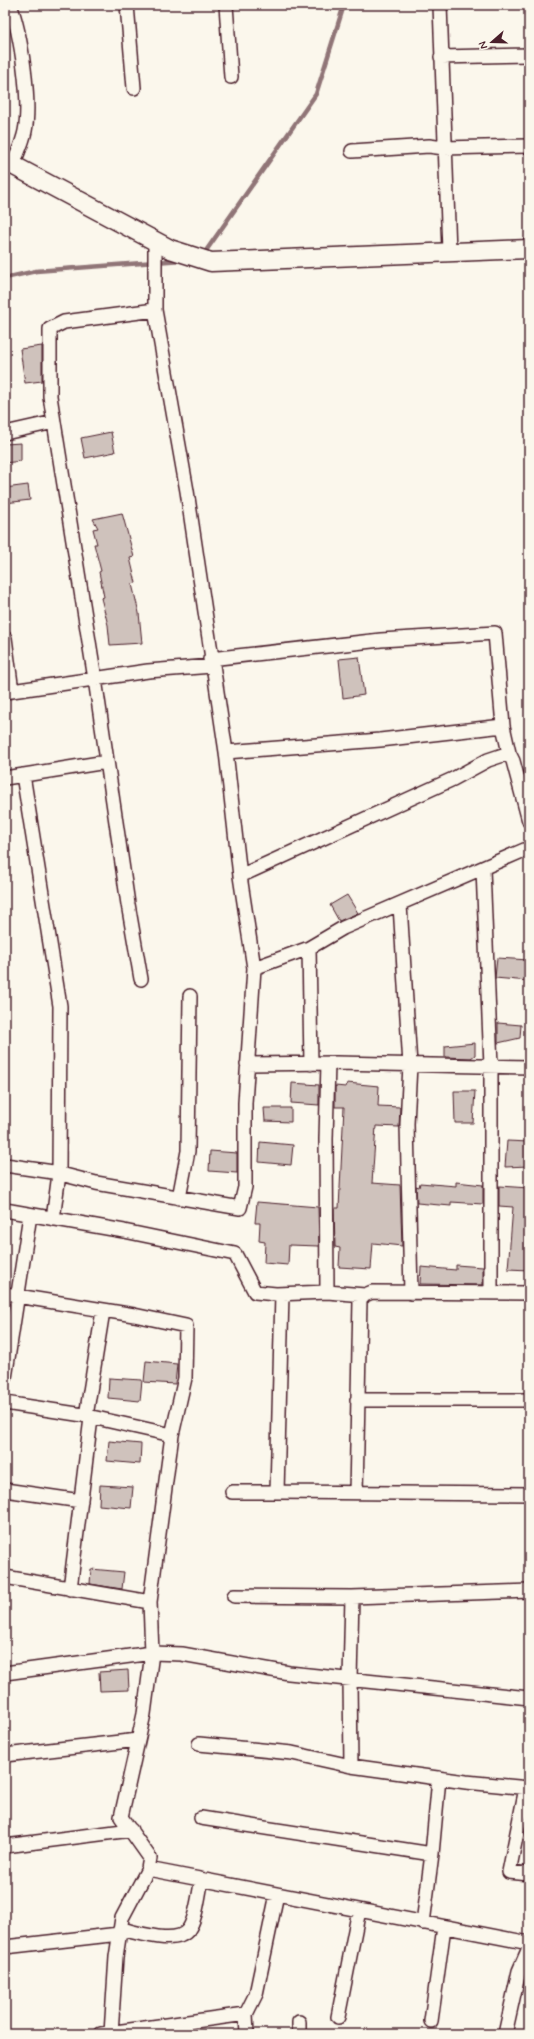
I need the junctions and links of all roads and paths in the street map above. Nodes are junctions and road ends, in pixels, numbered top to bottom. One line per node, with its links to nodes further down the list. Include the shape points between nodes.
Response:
1 (10, 5): 12 (street, via 27,93 25,130)
2 (127, 5): 8 (street)
3 (226, 5): 7 (street)
4 (440, 5): 6 (street)
5 (529, 55): 6 (street)
6 (441, 57): 10 (street)
7 (232, 77)
8 (134, 88)
9 (529, 146): 10 (street)
10 (444, 148): 11 (street, via 429,146); 15 (street)
11 (352, 151)
12 (9, 163): 13 (street)
13 (160, 247): 15 (street, via 211,262); 16 (street, via 155,272)
14 (529, 249): 15 (street)
15 (449, 251)
16 (155, 310): 17 (street, via 64,322 50,329 50,396); 20 (street, via 187,491)
17 (54, 422): 18 (street); 21 (street)
18 (5, 432)
19 (5, 638): 22 (street)
20 (211, 662): 21 (street); 23 (street, via 381,640 495,633); 24 (street)
21 (95, 679): 22 (street); 26 (street)
22 (9, 691)
23 (503, 726): 24 (street, via 380,740); 25 (street)
24 (226, 752): 32 (street)
25 (509, 753): 29 (street); 32 (street, via 488,760 446,782)
26 (106, 762): 27 (street); 36 (street)
27 (22, 775): 28 (street); 45 (street, via 60,1006)
28 (5, 778)
29 (529, 821)
30 (529, 848): 31 (street)
31 (482, 869): 33 (street); 42 (street)
32 (240, 876): 35 (street)
33 (400, 905): 34 (street, via 343,928); 41 (street)
34 (309, 948): 35 (street); 40 (street)
35 (254, 968): 39 (street)
36 (141, 979)
37 (190, 996): 46 (street, via 188,1151)
38 (328, 1063): 40 (street); 41 (street); 50 (street)
39 (247, 1064): 40 (street); 46 (street, via 245,1187 240,1208)
40 (311, 1064)
41 (410, 1065): 42 (street); 52 (street, via 407,1124)
42 (492, 1066): 43 (street); 51 (street)
43 (529, 1066)
44 (5, 1165): 45 (street)
45 (59, 1174): 46 (street); 49 (street)
46 (179, 1198)
47 (5, 1210): 48 (street)
48 (30, 1215): 49 (street); 55 (street)
49 (53, 1219): 54 (street, via 235,1254 255,1292)
50 (327, 1292): 54 (street); 56 (street)
51 (491, 1292): 52 (street); 53 (street)
52 (410, 1293): 56 (street, via 372,1292)
53 (529, 1293)
54 (282, 1294): 66 (street)
55 (11, 1295): 57 (street); 58 (street)
56 (365, 1295): 59 (street, via 360,1300)
57 (103, 1311): 62 (street); 63 (street, via 186,1326 185,1378)
58 (5, 1378)
59 (357, 1400): 60 (street); 67 (street)
60 (529, 1400)
61 (5, 1402): 62 (street)
62 (88, 1417): 63 (street); 69 (street)
63 (172, 1435): 75 (street)
64 (5, 1490): 69 (street)
65 (232, 1492): 66 (street)
66 (277, 1492): 67 (street)
67 (356, 1493): 68 (street)
68 (529, 1494)
69 (81, 1501): 71 (street)
70 (5, 1577): 71 (street)
71 (70, 1589): 75 (street)
72 (529, 1591): 74 (street)
73 (234, 1596): 74 (street)
74 (352, 1597): 78 (street)
75 (150, 1602): 76 (street)
76 (152, 1653): 77 (street); 78 (street, via 182,1654 289,1673); 80 (street)
77 (5, 1673)
78 (350, 1679): 79 (street); 83 (street)
79 (529, 1698)
80 (138, 1740): 82 (street); 87 (street, via 121,1817)
81 (199, 1744): 83 (street, via 292,1753)
82 (5, 1755)
83 (351, 1766): 84 (street)
84 (439, 1778): 85 (street); 89 (street)
85 (528, 1788): 91 (street, via 509,1872)
86 (201, 1818): 89 (street)
87 (131, 1830): 88 (street); 90 (street, via 150,1858)
88 (5, 1846)
89 (432, 1854): 95 (street)
90 (148, 1869): 92 (street); 97 (street, via 122,1918)
91 (529, 1874)
92 (202, 1880): 93 (street); 97 (street, via 188,1931 169,1938)
93 (277, 1894): 94 (street); 101 (street, via 256,1994)
94 (359, 1910): 95 (street); 102 (street)
95 (423, 1923): 96 (street)
96 (444, 1927): 98 (street); 103 (street)
97 (120, 1932): 99 (street); 104 (street)
98 (529, 1944)
99 (5, 1947)
100 (529, 1948): 106 (street, via 519,1971)
101 (246, 2014): 104 (street); 105 (street)
102 (338, 2016)
103 (431, 2021)
104 (106, 2033)
105 (247, 2034)
106 (505, 2034)

